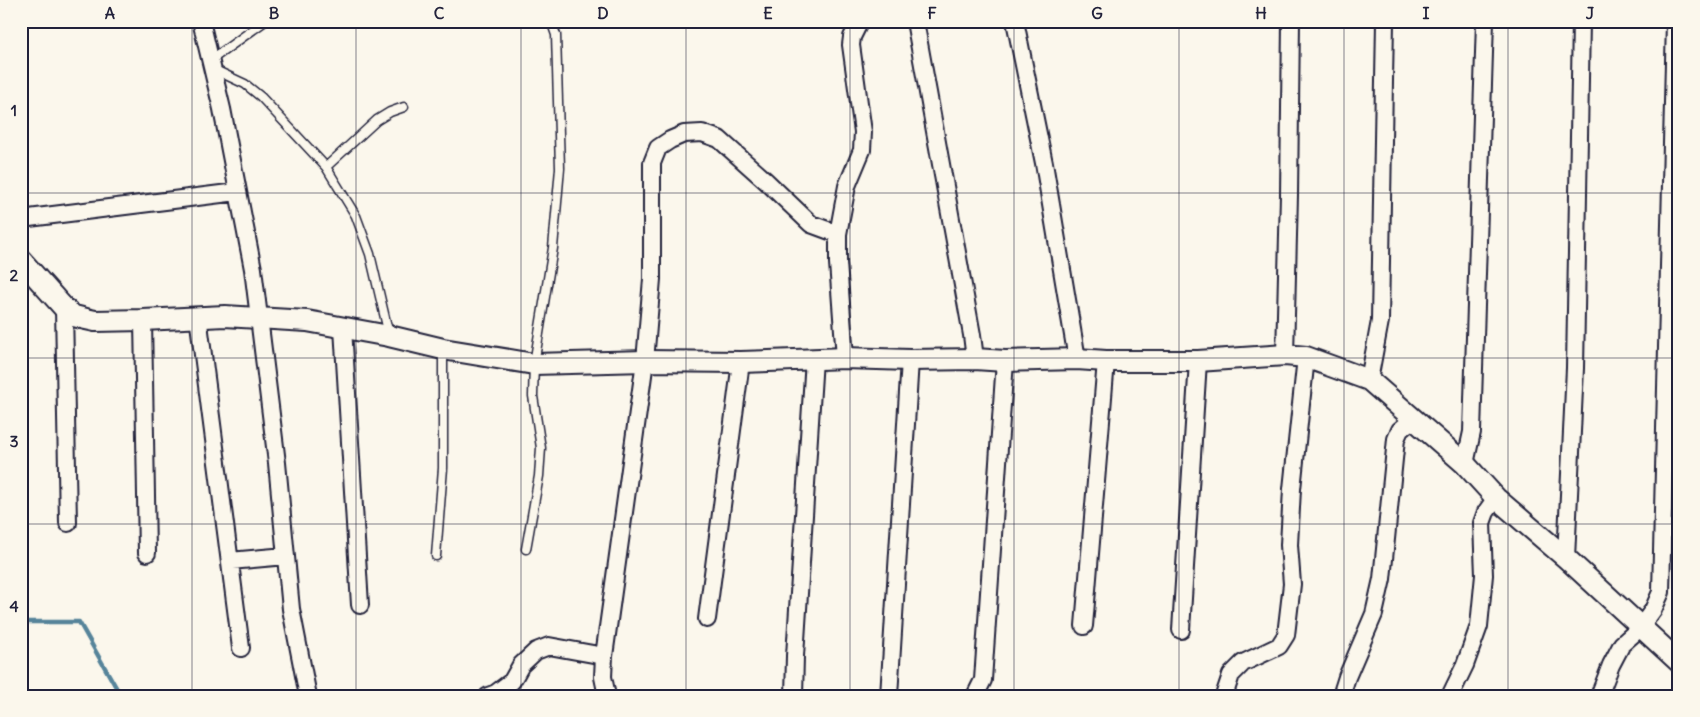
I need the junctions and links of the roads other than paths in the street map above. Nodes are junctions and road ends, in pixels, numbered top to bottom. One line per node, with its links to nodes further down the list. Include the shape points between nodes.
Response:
1 (201, 21): 12 (street)
2 (265, 21): 12 (lane)
3 (551, 21): 38 (lane, via 556,35 560,168 553,248)
4 (860, 21): 17 (street, via 851,45 863,132 862,150 847,186)
5 (915, 21): 29 (street)
6 (1015, 21): 30 (street, via 1044,163)
7 (1291, 21): 26 (street)
8 (1386, 21): 39 (street, via 1380,321)
9 (1485, 21): 41 (street, via 1472,432)
10 (1581, 21): 48 (street, via 1575,368)
11 (1675, 21): 53 (street, via 1661,592)
12 (212, 64): 14 (lane, via 261,97); 15 (street)
13 (404, 107): 14 (lane, via 377,120)
14 (326, 167): 24 (lane, via 356,216 370,254)
15 (237, 192): 16 (street); 21 (street)
16 (21, 219)
17 (838, 234): 27 (street); 36 (street, via 811,224 719,139 702,133 684,134 670,140 658,148 652,163 652,279)
18 (21, 260): 19 (street)
19 (64, 308): 22 (street, via 74,316 95,321); 43 (street)
20 (198, 316): 21 (street); 22 (street); 49 (street)
21 (260, 317): 23 (street); 46 (street)
22 (143, 320): 45 (street)
23 (343, 328): 24 (street); 50 (street)
24 (389, 336): 25 (street)
25 (443, 349): 38 (street); 47 (lane, via 443,468)
26 (1286, 355): 28 (street); 35 (street)
27 (845, 358): 31 (street); 32 (street)
28 (1306, 358): 39 (street); 64 (street, via 1292,489 1289,545 1292,584 1286,635 1279,646 1242,663 1231,675)
29 (975, 359): 32 (street); 33 (street)
30 (1077, 359): 33 (street); 34 (street)
31 (814, 360): 37 (street); 61 (street)
32 (910, 360): 62 (street)
33 (1005, 361): 63 (street, via 983,680)
34 (1106, 361): 35 (street); 52 (street)
35 (1198, 361): 54 (street)
36 (645, 362): 37 (street); 38 (street); 56 (street)
37 (741, 362): 51 (street)
38 (534, 364): 44 (lane, via 533,396 541,448)
39 (1369, 380): 40 (street)
40 (1414, 418): 41 (street); 65 (street, via 1400,430 1396,439 1380,588 1374,614)
41 (1465, 464): 42 (street)
42 (1496, 498): 48 (street); 66 (street, via 1482,523 1484,575 1479,626)
43 (68, 523)
44 (526, 549)
45 (148, 553)
46 (286, 556): 49 (street); 58 (street, via 291,609)
47 (436, 556)
48 (1566, 558): 53 (street)
49 (230, 561): 55 (street)
50 (360, 605)
51 (707, 620)
52 (1084, 626)
53 (1640, 628): 57 (street); 67 (street, via 1622,644)
54 (1181, 630)
55 (241, 648)
56 (604, 656): 59 (street, via 550,646 536,651 521,665 512,681); 60 (street, via 603,677)
57 (1679, 662)
58 (308, 696)
59 (488, 696)
60 (607, 696)
61 (794, 696)
62 (889, 696)
63 (975, 696)
64 (1224, 696)
65 (1341, 696)
66 (1450, 696)
67 (1599, 696)

